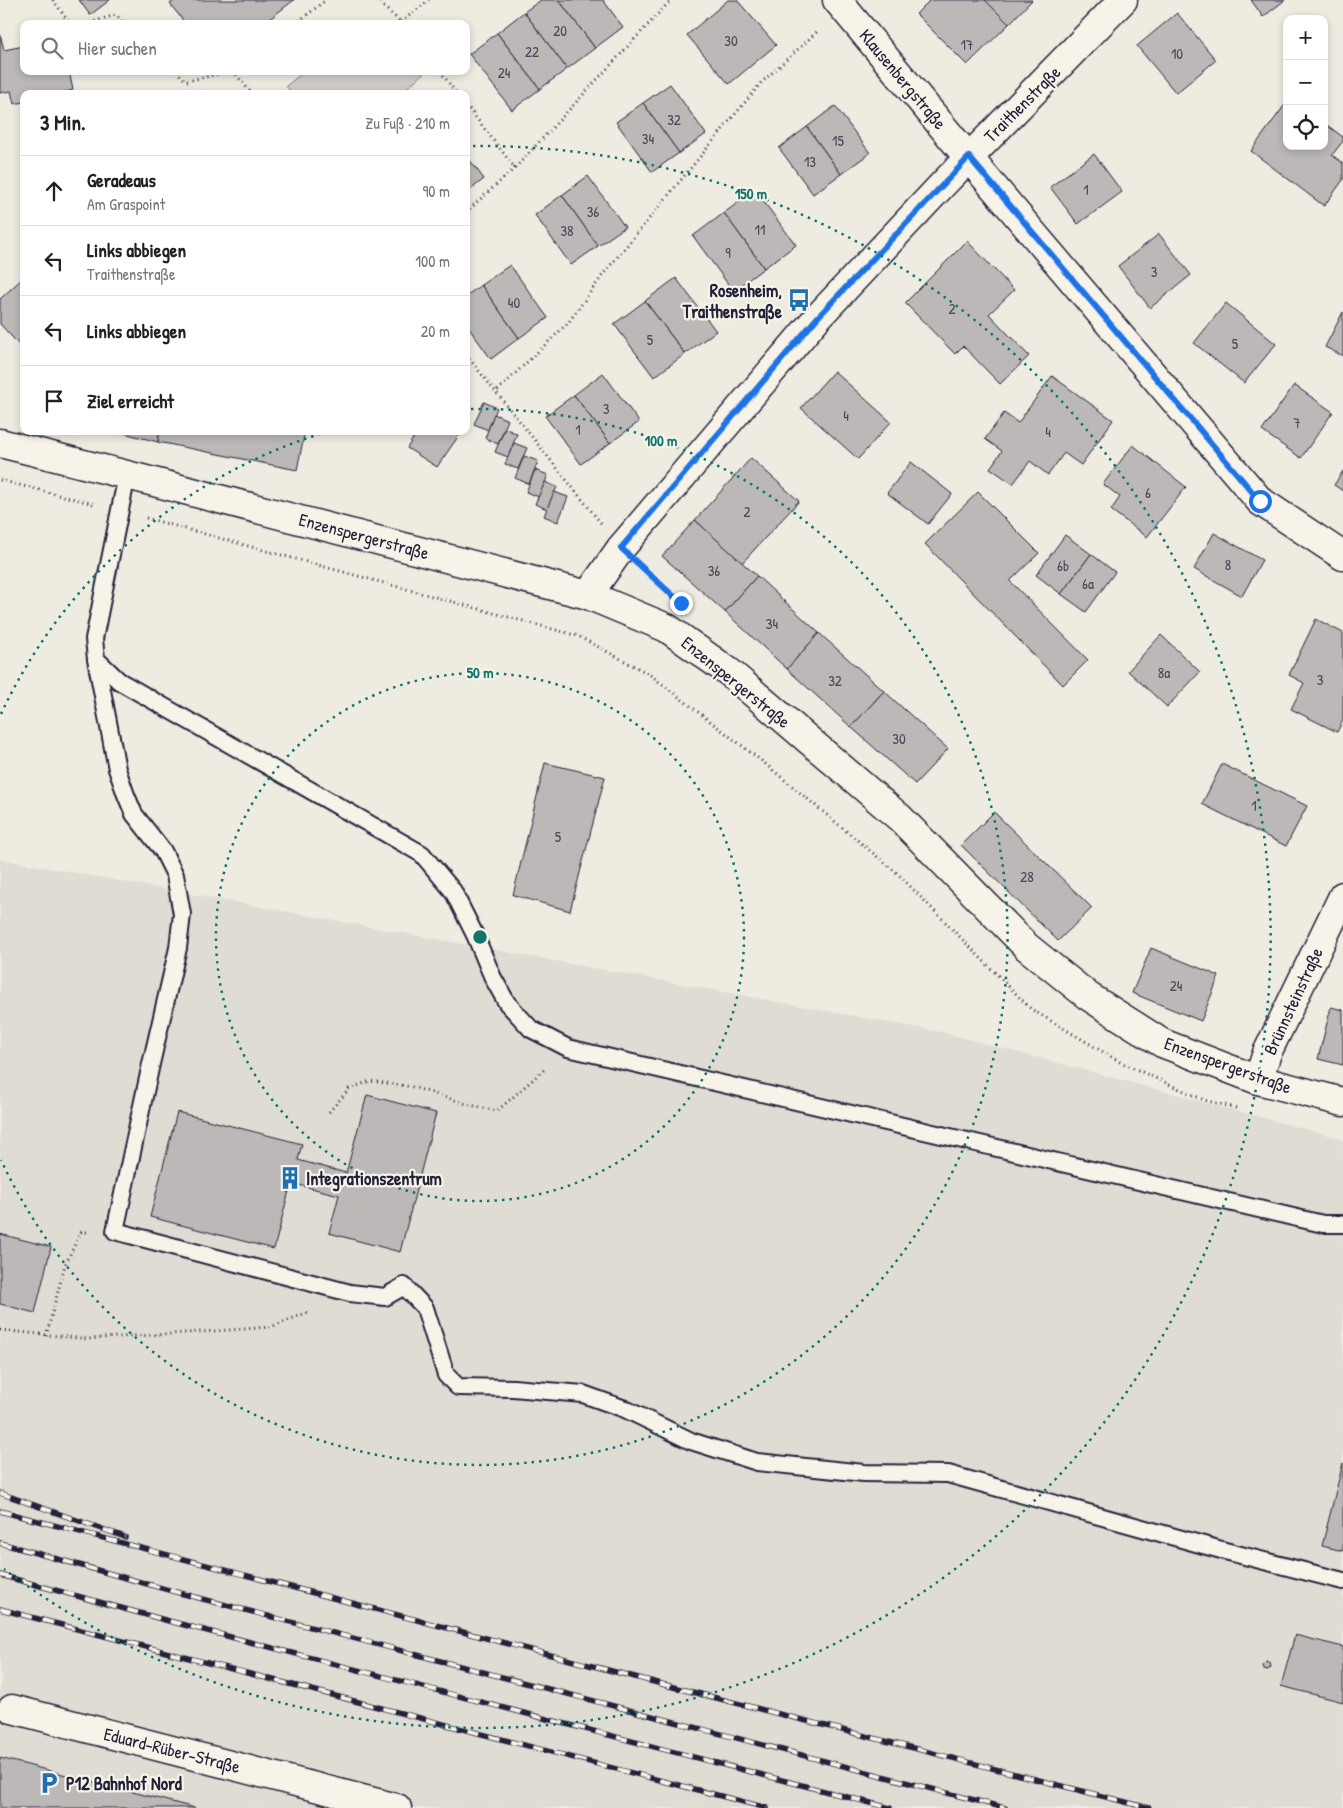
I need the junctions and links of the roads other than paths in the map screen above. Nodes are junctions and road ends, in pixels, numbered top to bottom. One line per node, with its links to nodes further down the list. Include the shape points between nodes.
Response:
1 (1124, 0): 3 (street, Traithenstraße)
2 (840, 4): 3 (street, Klausenbergstraße)
3 (969, 157): 6 (street, Klausenbergstraße, via 1260,501); 7 (street, Traithenstraße, via 817,318 621,548)
4 (0, 443): 5 (street, Enzenspergerstraße)
5 (127, 475): 7 (street, Enzenspergerstraße); 8 (lane, via 94,639)
6 (1343, 556)
7 (588, 595): 10 (street, Enzenspergerstraße, via 667,628 729,672 900,818 1026,947 1088,996 1162,1043)
8 (96, 659): 12 (lane, via 118,682 422,854 453,891 507,1003 530,1029 568,1048 1322,1224); 13 (lane, via 117,769 134,814 163,851 175,875 182,914 178,948 115,1232 350,1293 385,1297 404,1286 425,1308 446,1375 458,1387 583,1394 625,1409 691,1441 757,1462 864,1473 948,1474)
9 (1343, 896): 10 (street, Brünnsteinstraße, via 1267,1053)
10 (1258, 1080): 11 (street, Enzenspergerstraße)
11 (1343, 1102)
12 (1343, 1224)
13 (1343, 1581)
14 (12, 1709): 15 (street, Eduard-Rüber-Straße)
15 (330, 1800): 16 (street, Eduard-Rüber-Straße)
16 (397, 1808)

